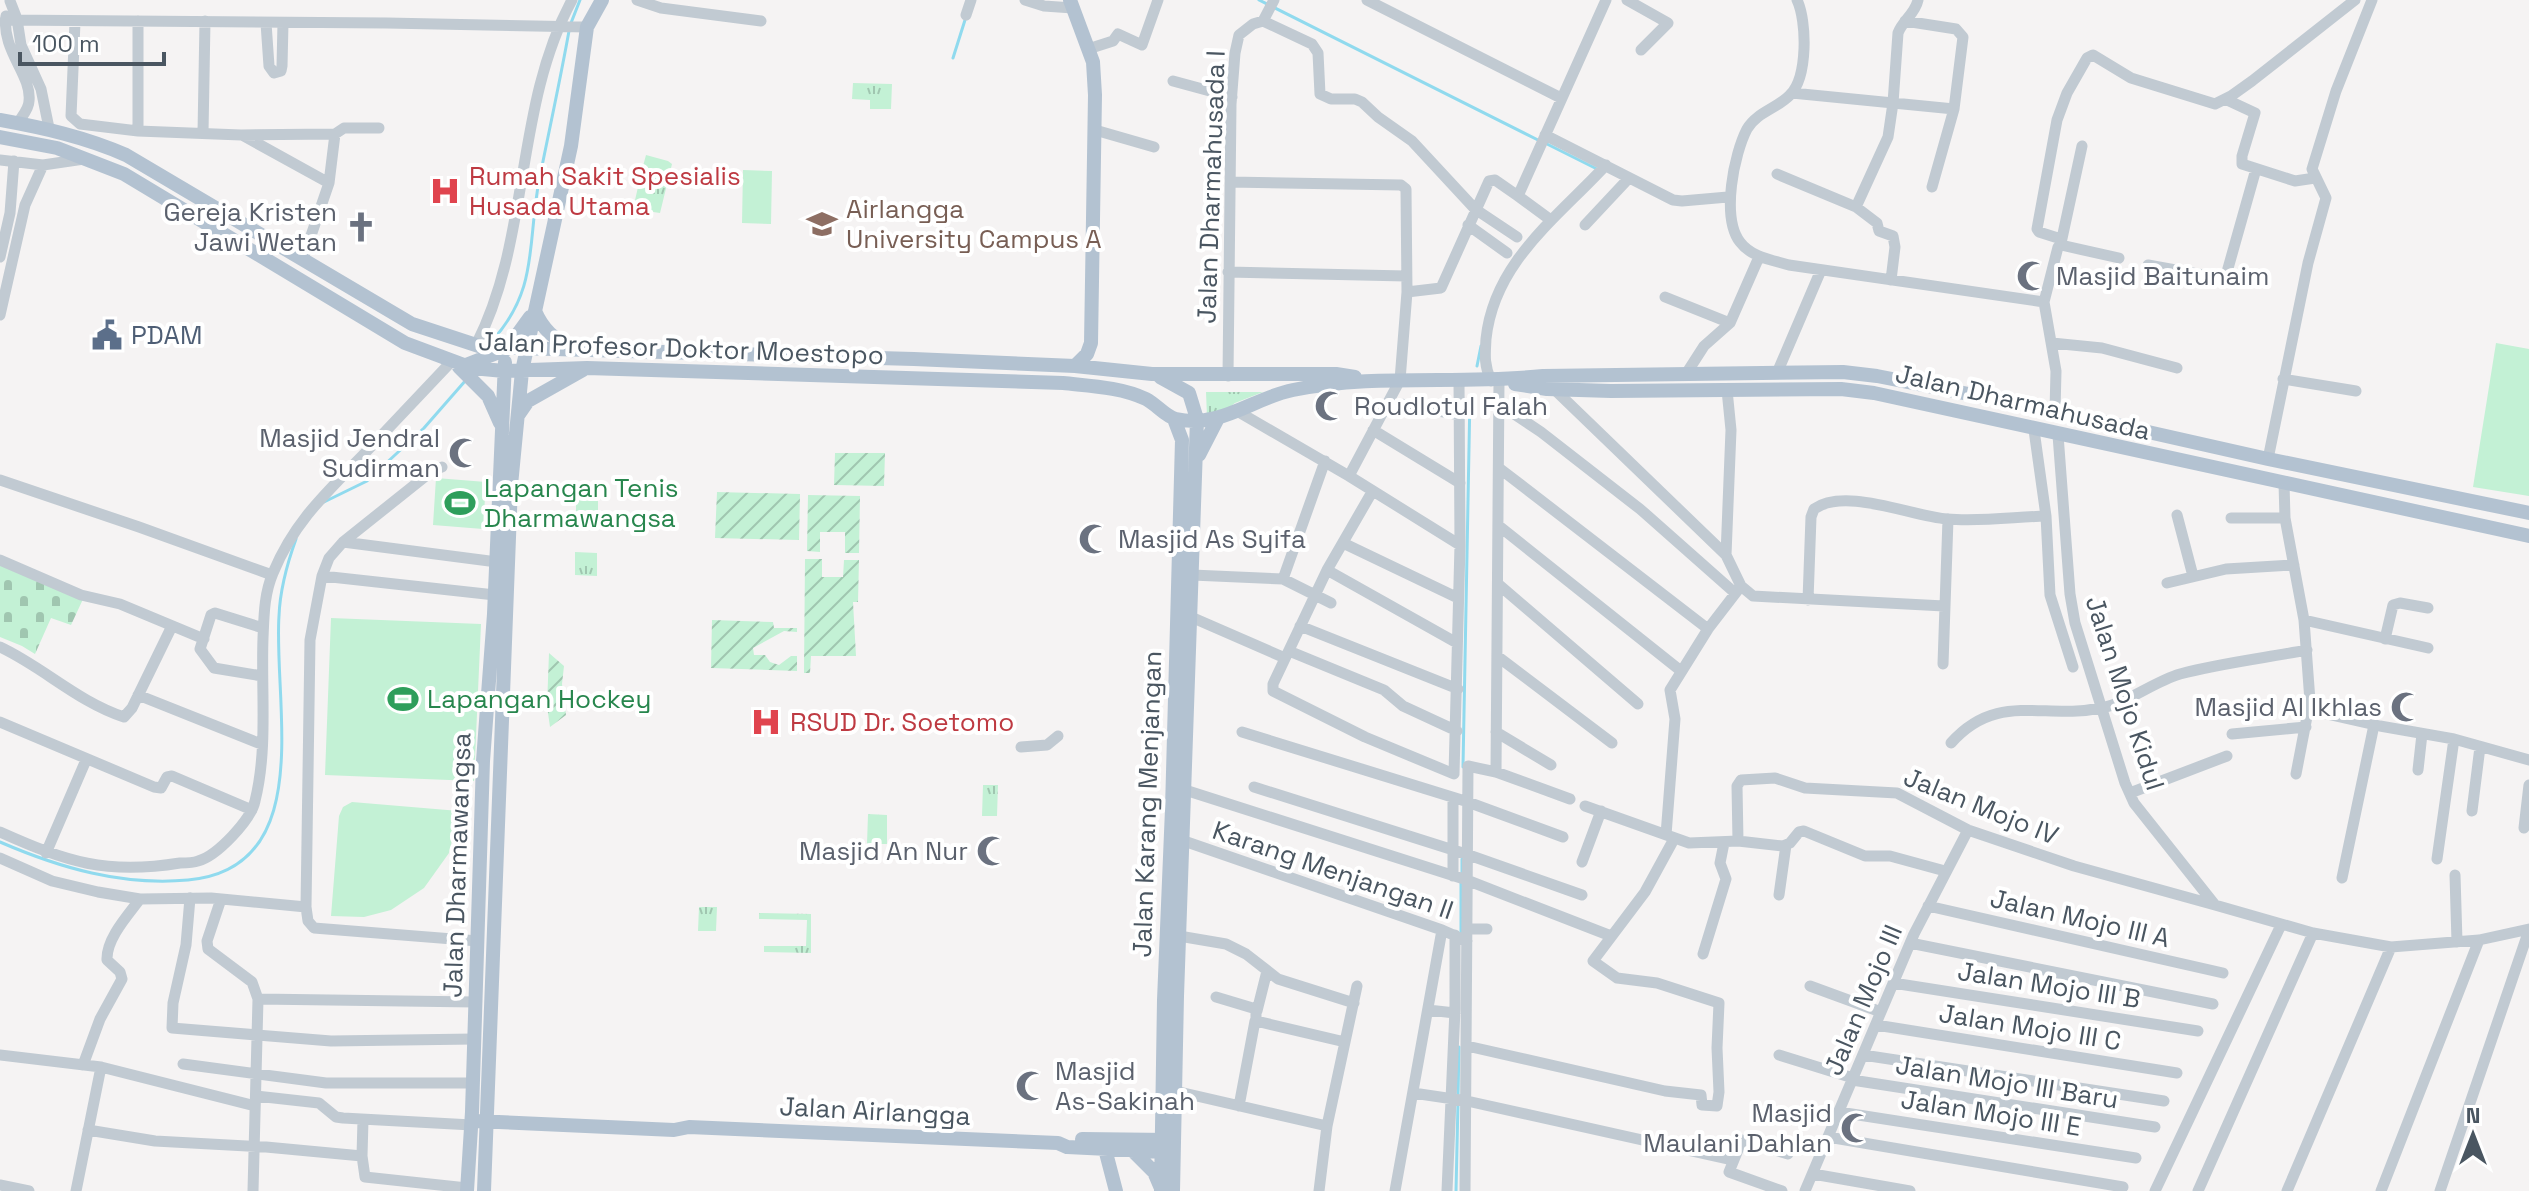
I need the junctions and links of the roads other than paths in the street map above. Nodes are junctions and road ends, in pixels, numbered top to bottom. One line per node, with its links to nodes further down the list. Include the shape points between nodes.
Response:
1 (10, 0): 18 (street)
2 (572, 0): 26 (street)
3 (602, 0): 27 (main road)
4 (637, 0): 21 (street)
5 (971, 0): 17 (street)
6 (1025, 0): 15 (street, via 1044,6)
7 (1158, 0): 28 (street, via 1142,45 1118,34 1113,41)
8 (1367, 0): 33 (street)
9 (1606, 0): 33 (street)
10 (1627, 0): 29 (street, via 1668,23)
11 (1797, 0): 31 (street, via 1805,33)
12 (1918, 0): 22 (street)
13 (2355, 0): 34 (street)
14 (2372, 0): 58 (street, via 2336,91 2312,169)
15 (1071, 4): 28 (main road)
16 (1270, 8): 32 (street, Jalan Dharmahusada I, via 1239,35); 65 (street, Jalan Dharmahusada I, via 1318,53 1320,94 1362,102 1412,141)
17 (966, 15)
18 (11, 20): 23 (street); 38 (street, via 8,43 30,99); 39 (street, via 41,89)
19 (138, 21): 20 (street); 23 (street); 42 (street)
20 (205, 21): 24 (street); 43 (street)
21 (761, 21)
22 (1905, 21): 35 (street, via 1898,33); 36 (street, via 1962,34)
23 (75, 22): 42 (street, via 72,119)
24 (266, 23): 25 (street); 25 (street, via 274,73 282,66)
25 (283, 23): 26 (street)
26 (560, 27): 27 (street); 89 (street, via 540,81)
27 (583, 27): 85 (main road, Jalan Dharmawangsa, via 571,146)
28 (1088, 49): 41 (main road)
29 (1641, 50)
30 (1173, 81): 32 (street)
31 (1792, 93): 35 (street); 63 (street, via 1748,127)
32 (1232, 97): 59 (street, Jalan Dharmahusada I)
33 (1561, 98): 47 (street)
34 (2228, 98): 55 (street, via 2255,113 2240,161); 70 (street, via 2215,104 2131,78 2093,55 2087,58 2057,120 2037,229)
35 (1893, 103): 36 (street); 64 (street, via 1888,137)
36 (1954, 109): 61 (street)
37 (0, 120): 38 (main road, Jalan Profesor Doktor Moestopo)
38 (18, 123): 39 (main road, Jalan Profesor Doktor Moestopo)
39 (49, 128): 75 (main road, Jalan Profesor Doktor Moestopo, via 143,164)
40 (379, 128): 44 (street, via 344,128)
41 (1095, 130): 49 (street); 92 (main road, via 1091,343)
42 (138, 131): 43 (street)
43 (203, 133): 45 (street)
44 (335, 134): 45 (street); 60 (street)
45 (241, 135): 60 (street)
46 (0, 137): 50 (main road, Jalan Profesor Doktor Moestopo)
47 (1543, 140): 54 (street); 62 (street)
48 (2082, 146): 70 (street)
49 (1154, 147)
50 (89, 159): 53 (street); 93 (main road, Jalan Profesor Doktor Moestopo, via 155,191 405,343)
51 (0, 160): 52 (street)
52 (14, 161): 53 (street); 72 (street, via 12,204)
53 (43, 165): 77 (street)
54 (1606, 165): 57 (street); 107 (street, via 1552,218 1507,274 1488,321 1484,364)
55 (2256, 169): 58 (street, via 2295,181); 76 (street, via 2225,279)
56 (1777, 174): 64 (street)
57 (1629, 178): 63 (street, via 1679,201); 68 (street)
58 (2315, 178): 103 (street, via 2326,198)
59 (1230, 182): 79 (street, Jalan Dharmahusada I); 80 (street, via 1401,185 1408,192)
60 (329, 183): 75 (street)
61 (1932, 187)
62 (1518, 196): 65 (street, via 1491,179); 66 (street)
63 (1728, 197): 73 (street, via 1740,243)
64 (1856, 207): 81 (street, via 1895,239)
65 (1475, 209): 67 (street); 69 (street)
66 (1548, 218)
67 (1468, 225): 71 (street); 82 (street, via 1441,288)
68 (1585, 225)
69 (1517, 237)
70 (2061, 242): 74 (street); 84 (street)
71 (1507, 253)
72 (0, 257)
73 (1759, 257): 78 (street); 87 (street)
74 (2119, 258)
75 (303, 259): 89 (main road, Jalan Profesor Doktor Moestopo, via 412,324)
76 (2148, 265)
77 (5, 270): 86 (street)
78 (1821, 270): 81 (street); 99 (street)
79 (1228, 272): 80 (street); 102 (street, Jalan Dharmahusada I)
80 (1406, 276): 82 (street)
81 (1891, 280): 84 (street)
82 (1407, 292): 105 (street)
83 (1665, 297): 87 (street)
84 (2044, 302): 88 (street)
85 (534, 310): 89 (main road); 90 (main road, Jalan Dharmawangsa); 91 (main road, via 550,335)
86 (0, 315)
87 (1730, 323): 101 (street, via 1704,346)
88 (2052, 343): 95 (street, via 2102,348); 117 (street)
89 (490, 349): 90 (main road, Jalan Profesor Doktor Moestopo); 93 (main road); 96 (main road, Jalan Dharmawangsa)
90 (526, 350): 91 (main road, Jalan Profesor Doktor Moestopo); 97 (main road, Jalan Dharmawangsa)
91 (577, 350): 92 (main road, Jalan Profesor Doktor Moestopo)
92 (1075, 366): 100 (main road, Jalan Profesor Doktor Moestopo)
93 (467, 368): 96 (main road, Jalan Profesor Doktor Moestopo); 126 (main road); 154 (street, via 293,531)
94 (587, 368): 97 (main road, Jalan Profesor Doktor Moestopo); 119 (main road, via 528,401); 121 (main road, Jalan Profesor Doktor Moestopo, via 1063,383 1121,390 1146,399)
95 (2177, 368)
96 (504, 371): 97 (main road, Jalan Profesor Doktor Moestopo); 126 (main road, Jalan Dharmawangsa)
97 (522, 371): 119 (main road, Jalan Dharmawangsa)
98 (1720, 373): 99 (main road, Jalan Dharmahusada); 101 (main road, Jalan Dharmahusada); 109 (street)
99 (1777, 373): 110 (main road, Jalan Dharmahusada, via 1843,372)
100 (1152, 374): 102 (main road, Jalan Dharmahusada); 122 (main road, via 1189,393)
101 (1686, 374): 107 (main road, Jalan Dharmahusada)
102 (1228, 376): 104 (main road, Jalan Dharmahusada, via 1336,374)
103 (2283, 379): 111 (street); 128 (street)
104 (1368, 380): 105 (main road, Jalan Dharmahusada); 116 (main road, Jalan Dharmahusada, via 1292,390)
105 (1400, 380): 106 (main road, Jalan Dharmahusada); 113 (street)
106 (1459, 380): 107 (main road, Jalan Dharmahusada); 120 (street)
107 (1495, 381): 108 (main road, Jalan Dharmahusada); 114 (street)
108 (1554, 389): 109 (main road, Jalan Dharmahusada); 149 (street)
109 (1725, 390): 115 (main road, Jalan Dharmahusada, via 1841,389); 149 (street, via 1731,430)
110 (1947, 390): 112 (main road, Jalan Dharmahusada); 115 (main road, via 1949,400)
111 (2356, 391)
112 (1967, 394): 117 (main road, Jalan Dharmahusada); 118 (main road)
113 (1390, 402): 120 (street); 124 (street)
114 (1499, 404): 132 (street); 161 (street)
115 (1942, 408): 118 (main road, Jalan Dharmahusada)
116 (1237, 411): 123 (main road, Jalan Dharmahusada); 129 (street)
117 (2055, 411): 128 (main road, Jalan Dharmahusada)
118 (1965, 413): 125 (main road, Jalan Dharmahusada)
119 (518, 415): 211 (main road, Jalan Dharmawangsa)
120 (1460, 415): 135 (street)
121 (1174, 419): 122 (main road); 243 (main road, Jalan Karang Menjangan, via 1182,440)
122 (1197, 419): 123 (main road); 130 (main road, Jalan Karang Menjangan)
123 (1217, 420): 130 (main road)
124 (1373, 430): 133 (street); 135 (street)
125 (2034, 430): 127 (main road, Jalan Dharmahusada); 140 (street)
126 (504, 431): 151 (main road, Jalan Dharmawangsa)
127 (2058, 435): 136 (main road, Jalan Dharmahusada); 190 (street, Jalan Mojo Kidul, via 2070,594)
128 (2268, 459): 138 (main road, Jalan Dharmahusada)
129 (1325, 461): 133 (street); 158 (street)
130 (1196, 463): 155 (main road, Jalan Karang Menjangan)
131 (442, 467): 146 (street)
132 (1499, 468): 144 (street); 174 (street)
133 (1349, 476): 137 (street)
134 (0, 480): 154 (street)
135 (1460, 483): 148 (street)
136 (2284, 483): 142 (street); 145 (main road, Jalan Dharmahusada)
137 (1372, 492): 147 (street); 148 (street)
138 (2529, 513)
139 (2177, 515): 157 (street)
140 (2046, 516): 143 (street); 184 (street, via 2050,595)
141 (2231, 518): 142 (street)
142 (2285, 518): 152 (street)
143 (1948, 519): 165 (street, via 1857,501 1817,506 1811,517); 167 (street)
144 (1499, 526): 160 (street); 185 (street)
145 (2529, 536)
146 (343, 542): 151 (street); 156 (street)
147 (1343, 543): 153 (street); 164 (street)
148 (1460, 545): 164 (street)
149 (1726, 555): 161 (street)
150 (0, 560): 171 (street)
151 (497, 562): 163 (main road, Jalan Dharmawangsa)
152 (2294, 565): 157 (street, via 2237,567); 170 (street)
153 (1327, 570): 162 (street); 177 (street)
154 (272, 575): 173 (street)
155 (1192, 575): 158 (street); 169 (main road, Jalan Karang Menjangan)
156 (322, 576): 163 (street); 257 (street, via 310,640)
157 (2193, 576): 159 (street)
158 (1283, 579): 162 (street)
159 (2167, 583)
160 (1498, 584): 182 (street); 189 (street)
161 (1738, 590): 165 (street); 174 (street)
162 (1316, 594): 166 (street); 172 (street)
163 (495, 595): 210 (main road, Jalan Dharmawangsa)
164 (1458, 598): 177 (street)
165 (1808, 600): 167 (street)
166 (1331, 603)
167 (1944, 606): 183 (street)
168 (2428, 608): 176 (street, via 2393,605)
169 (1191, 617): 181 (street); 219 (main road, Jalan Karang Menjangan)
170 (2304, 620): 176 (street); 180 (street)
171 (172, 626): 175 (street); 188 (street)
172 (1300, 626): 181 (street); 187 (street)
173 (263, 628): 175 (street, via 215,613); 186 (street)
174 (1708, 629): 185 (street)
175 (204, 639): 186 (street, via 201,651 212,667)
176 (2385, 639): 179 (street)
177 (1457, 643): 187 (street)
178 (0, 647): 188 (street, via 116,715 128,715)
179 (2428, 648)
180 (2307, 650): 190 (street, via 2178,675); 191 (street)
181 (1287, 655): 195 (street, via 1384,690 1403,706); 213 (street, via 1273,684 1275,694 1365,737)
182 (1497, 656): 197 (street); 202 (street)
183 (1943, 664)
184 (2073, 667)
185 (1681, 671): 231 (street, via 1669,693 1675,719)
186 (262, 676): 204 (street)
187 (1458, 689): 195 (street)
188 (138, 695): 204 (street)
189 (1638, 704)
190 (2102, 708): 203 (street, via 2001,711 1964,728); 220 (street, Jalan Mojo Kidul)
191 (2312, 711): 193 (street); 194 (street)
192 (0, 722): 208 (street)
193 (2374, 725): 199 (street); 245 (street)
194 (2309, 730): 198 (street); 216 (street)
195 (1457, 731): 213 (street)
196 (1242, 732): 222 (street)
197 (1496, 732): 212 (street); 215 (street)
198 (2232, 734)
199 (2422, 734): 201 (street); 214 (street)
200 (1058, 736): 205 (street, via 1047,745)
201 (2454, 739): 206 (street); 239 (street)
202 (1612, 743)
203 (1951, 743)
204 (261, 744): 224 (street)
205 (1021, 747)
206 (2480, 747): 209 (street); 226 (street)
207 (2227, 756): 220 (street)
208 (86, 760): 224 (street, via 157,788 172,776); 236 (street)
209 (2529, 760)
210 (483, 761): 211 (main road); 253 (main road, Jalan Dharmawangsa)
211 (500, 763): 254 (main road, Jalan Dharmawangsa)
212 (1551, 765)
213 (1460, 767): 215 (street); 222 (street)
214 (2418, 770)
215 (1496, 772): 221 (street)
216 (2296, 774)
217 (2529, 785): 227 (street)
218 (1254, 787): 237 (street)
219 (1185, 790): 232 (main road, Jalan Karang Menjangan); 244 (street)
220 (2130, 793): 246 (street, Jalan Mojo Kidul)
221 (1570, 799)
222 (1461, 800): 230 (street); 237 (street)
223 (1585, 806): 225 (street)
224 (252, 810): 236 (street, via 220,848 199,861 126,869)
225 (1601, 811): 231 (street); 240 (street)
226 (2472, 811)
227 (2524, 828)
228 (1968, 830): 233 (street, Jalan Mojo IV, via 1897,793 1805,788 1765,778 1738,783); 241 (street, Jalan Mojo III); 250 (street, Jalan Mojo IV)
229 (0, 832): 236 (street)
230 (1563, 837)
231 (1670, 837): 234 (street); 264 (street, via 1645,892)
232 (1184, 841): 243 (main road, Jalan Karang Menjangan); 260 (street, Karang Menjangan II)
233 (1738, 841): 234 (street); 235 (street)
234 (1724, 843): 271 (street, via 1720,863 1726,879)
235 (1786, 845): 241 (street, via 1804,831 1865,856 1890,856); 248 (street)
236 (46, 853)
237 (1460, 853): 244 (street); 247 (street)
238 (0, 858): 251 (street, via 52,881)
239 (2437, 859)
240 (1582, 862)
241 (1945, 871): 256 (street, Jalan Mojo III)
242 (2455, 875): 268 (street)
243 (1175, 876): 263 (main road, Jalan Karang Menjangan); 316 (main road, Jalan Karang Menjangan)
244 (1459, 877): 264 (street); 265 (street)
245 (2342, 878)
246 (2200, 886): 250 (street); 255 (street, Jalan Mojo Kidul)
247 (1582, 895)
248 (1779, 895)
249 (190, 898): 251 (street); 252 (street); 288 (street, via 171,1027)
250 (2191, 898): 255 (street, Jalan Mojo IV)
251 (140, 899): 296 (street, via 106,954 122,979)
252 (221, 899): 257 (street); 278 (street, via 208,949 252,982)
253 (479, 903): 254 (main road); 267 (main road, Jalan Dharmawangsa)
254 (495, 904): 309 (main road, Jalan Dharmawangsa)
255 (2215, 905): 258 (street)
256 (1928, 906): 269 (street, Jalan Mojo III); 273 (street, Jalan Mojo III A)
257 (306, 907): 267 (street, via 314,928)
258 (2281, 925): 262 (street); 342 (street)
259 (1487, 929): 265 (street)
260 (1442, 930): 265 (street, Karang Menjangan II); 282 (street)
261 (2529, 930): 266 (street); 346 (street)
262 (2313, 933): 270 (street); 343 (street)
263 (1179, 936): 272 (street, via 1226,944); 302 (main road, Jalan Karang Menjangan)
264 (1611, 936): 291 (street, via 1593,959 1607,973 1719,1003 1717,1106 1702,1105 1701,1095)
265 (1462, 937): 284 (street); 291 (street)
266 (2479, 940): 268 (street); 345 (street)
267 (478, 941): 279 (main road, Jalan Dharmawangsa)
268 (2457, 942): 270 (street)
269 (1910, 943): 274 (street, Jalan Mojo III); 281 (street)
270 (2391, 947): 344 (street)
271 (1703, 954)
272 (1267, 971): 280 (street, via 1284,982); 285 (street)
273 (2223, 973)
274 (1893, 983): 283 (street, Jalan Mojo III); 287 (street, Jalan Mojo III B)
275 (1357, 986): 280 (street)
276 (1810, 986): 283 (street)
277 (1216, 997): 285 (street)
278 (258, 999): 279 (street); 288 (street)
279 (475, 1002): 289 (main road, Jalan Dharmawangsa)
280 (1354, 1003): 290 (street)
281 (2213, 1004)
282 (1428, 1010): 284 (street); 303 (street)
283 (1881, 1012): 286 (street, Jalan Mojo III)
284 (1455, 1013): 305 (street)
285 (1256, 1016): 290 (street); 307 (street)
286 (1876, 1025): 294 (street, Jalan Mojo III); 299 (street, Jalan Mojo III C)
287 (2198, 1031)
288 (256, 1036): 289 (street); 298 (street)
289 (474, 1039): 301 (main road, Jalan Dharmawangsa)
290 (1345, 1042): 311 (street)
291 (1467, 1046): 305 (street)
292 (0, 1055): 296 (street)
293 (1779, 1055): 300 (street, Jalan Mojo III Baru)
294 (1863, 1055): 300 (street, Jalan Mojo III); 306 (street)
295 (183, 1064): 298 (street)
296 (83, 1065): 297 (street)
297 (101, 1067): 304 (street); 313 (street)
298 (256, 1073): 301 (street, via 326,1083); 304 (street)
299 (2177, 1073)
300 (1853, 1079): 308 (street, Jalan Mojo III); 312 (street, Jalan Mojo III Baru)
301 (473, 1083): 309 (main road, Jalan Dharmawangsa)
302 (1175, 1091): 307 (street); 316 (main road, Jalan Karang Menjangan)
303 (1413, 1093): 305 (street); 336 (street)
304 (256, 1101): 310 (street, via 315,1102 336,1117); 317 (street)
305 (1459, 1101): 323 (street); 337 (street); 338 (street)
306 (2164, 1101)
307 (1239, 1106): 311 (street)
308 (1839, 1112): 314 (street, Jalan Mojo III); 322 (street, Jalan Mojo III E)
309 (477, 1118): 310 (street); 315 (main road, Jalan Airlangga); 327 (main road, Jalan Dharmawangsa); 332 (main road, Jalan Dharmawangsa)
310 (363, 1120): 321 (street)
311 (1327, 1126): 335 (street)
312 (2155, 1127)
313 (88, 1130): 317 (street, via 155,1141); 330 (street)
314 (1828, 1137): 324 (street, Jalan Mojo III); 326 (street)
315 (1058, 1143): 316 (main road, Jalan Airlangga, via 1067,1138); 318 (main road, Jalan Airlangga)
316 (1167, 1146): 319 (main road, Jalan Airlangga); 328 (main road, Jalan Karang Menjangan); 334 (main road, Jalan Karang Menjangan)
317 (253, 1147): 321 (street); 331 (street)
318 (1105, 1149): 319 (main road, Jalan Airlangga); 333 (main road)
319 (1132, 1150): 328 (main road, via 1154,1172)
320 (1788, 1154): 323 (street, via 1743,1140)
321 (362, 1156): 327 (street, via 367,1178)
322 (2136, 1158)
323 (1732, 1160): 339 (street, via 1729,1172)
324 (1813, 1174): 340 (street, Jalan Mojo III); 341 (street)
325 (0, 1185): 329 (street)
326 (2123, 1187)
327 (467, 1189)
328 (1161, 1190)
329 (29, 1191)
330 (76, 1191)
331 (253, 1191)
332 (484, 1191)
333 (1116, 1191)
334 (1173, 1191)
335 (1319, 1191)
336 (1395, 1191)
337 (1448, 1191)
338 (1465, 1191)
339 (1782, 1191)
340 (1805, 1191)
341 (1910, 1191)
342 (2155, 1191)
343 (2198, 1191)
344 (2287, 1191)
345 (2381, 1191)
346 (2440, 1191)

